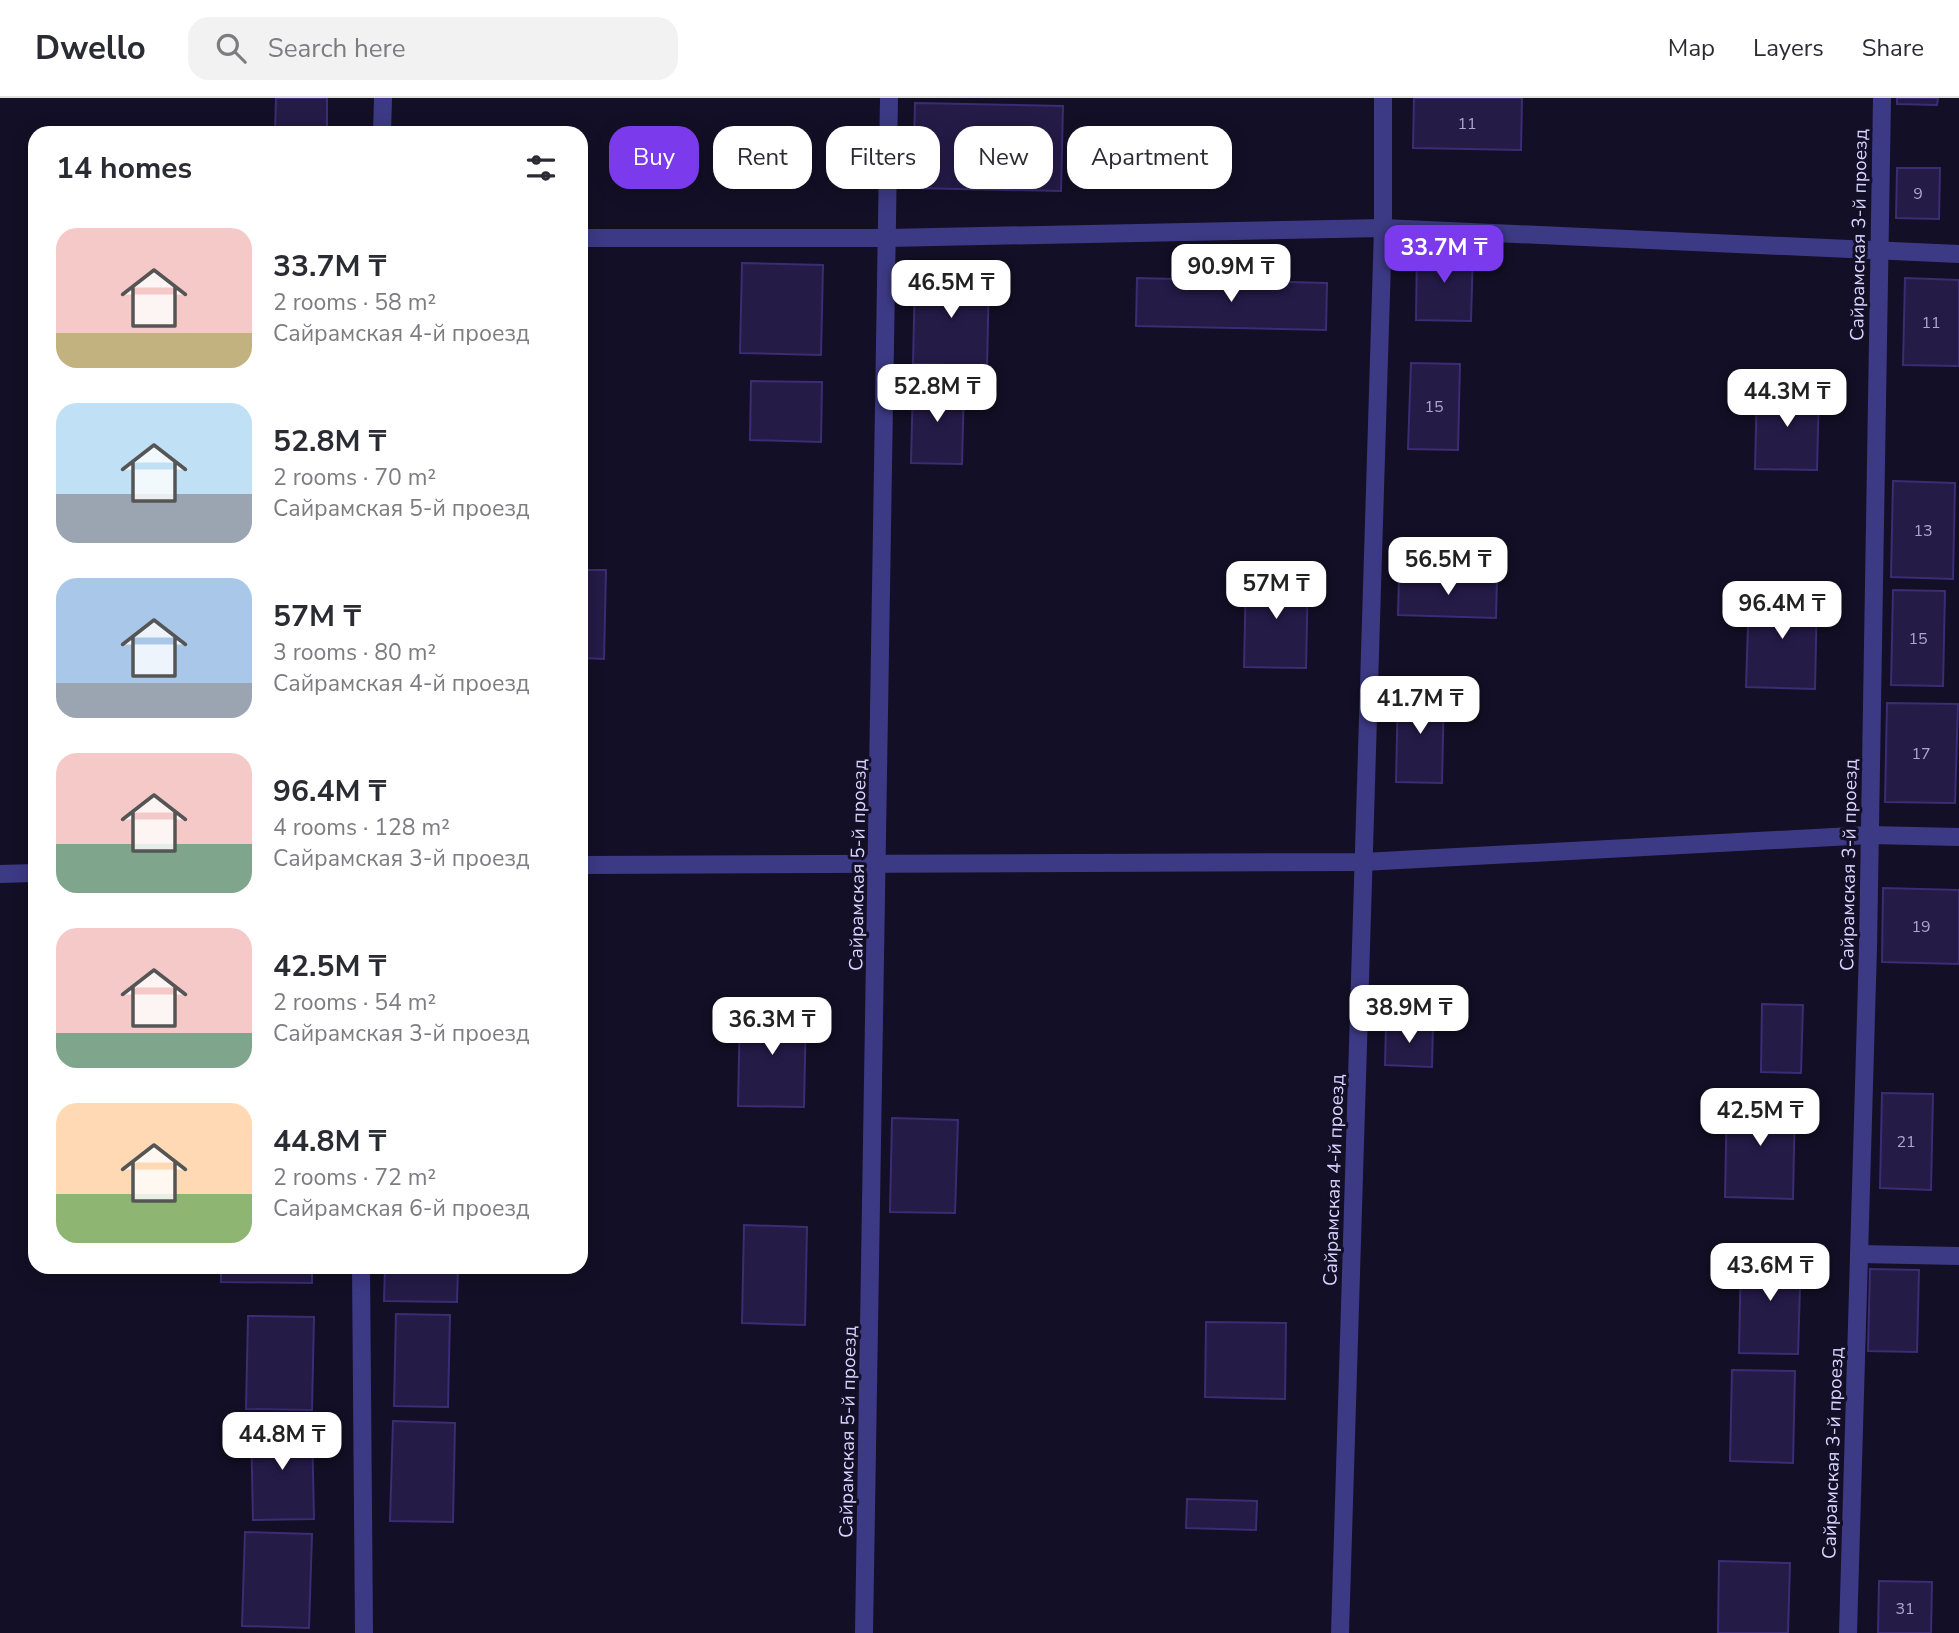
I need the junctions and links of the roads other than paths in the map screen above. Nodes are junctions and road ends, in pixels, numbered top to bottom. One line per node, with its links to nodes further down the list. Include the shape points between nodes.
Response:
1 (383, 98): 5 (street)
2 (889, 98): 8 (street, Сайрамская 5-й проезд)
3 (1382, 98): 6 (street, Сайрамская 4-й проезд)
4 (1882, 98): 9 (street, Сайрамская 3-й проезд)
5 (382, 126)
6 (1382, 228): 8 (street); 9 (street); 13 (street, Сайрамская 4-й проезд)
7 (588, 238): 8 (street)
8 (887, 238): 14 (street, Сайрамская 5-й проезд)
9 (1879, 250): 10 (street); 11 (street, Сайрамская 3-й проезд)
10 (1959, 254)
11 (1870, 835): 12 (street); 13 (street); 18 (street, Сайрамская 3-й проезд)
12 (1959, 837)
13 (1363, 862): 14 (street); 23 (street, Сайрамская 4-й проезд)
14 (878, 864): 15 (street); 22 (street, Сайрамская 5-й проезд)
15 (588, 865)
16 (28, 873): 17 (street)
17 (0, 874)
18 (1859, 1254): 19 (street); 24 (street, Сайрамская 3-й проезд)
19 (1959, 1256)
20 (361, 1274): 21 (street)
21 (364, 1633)
22 (864, 1633)
23 (1340, 1633)
24 (1848, 1633)

